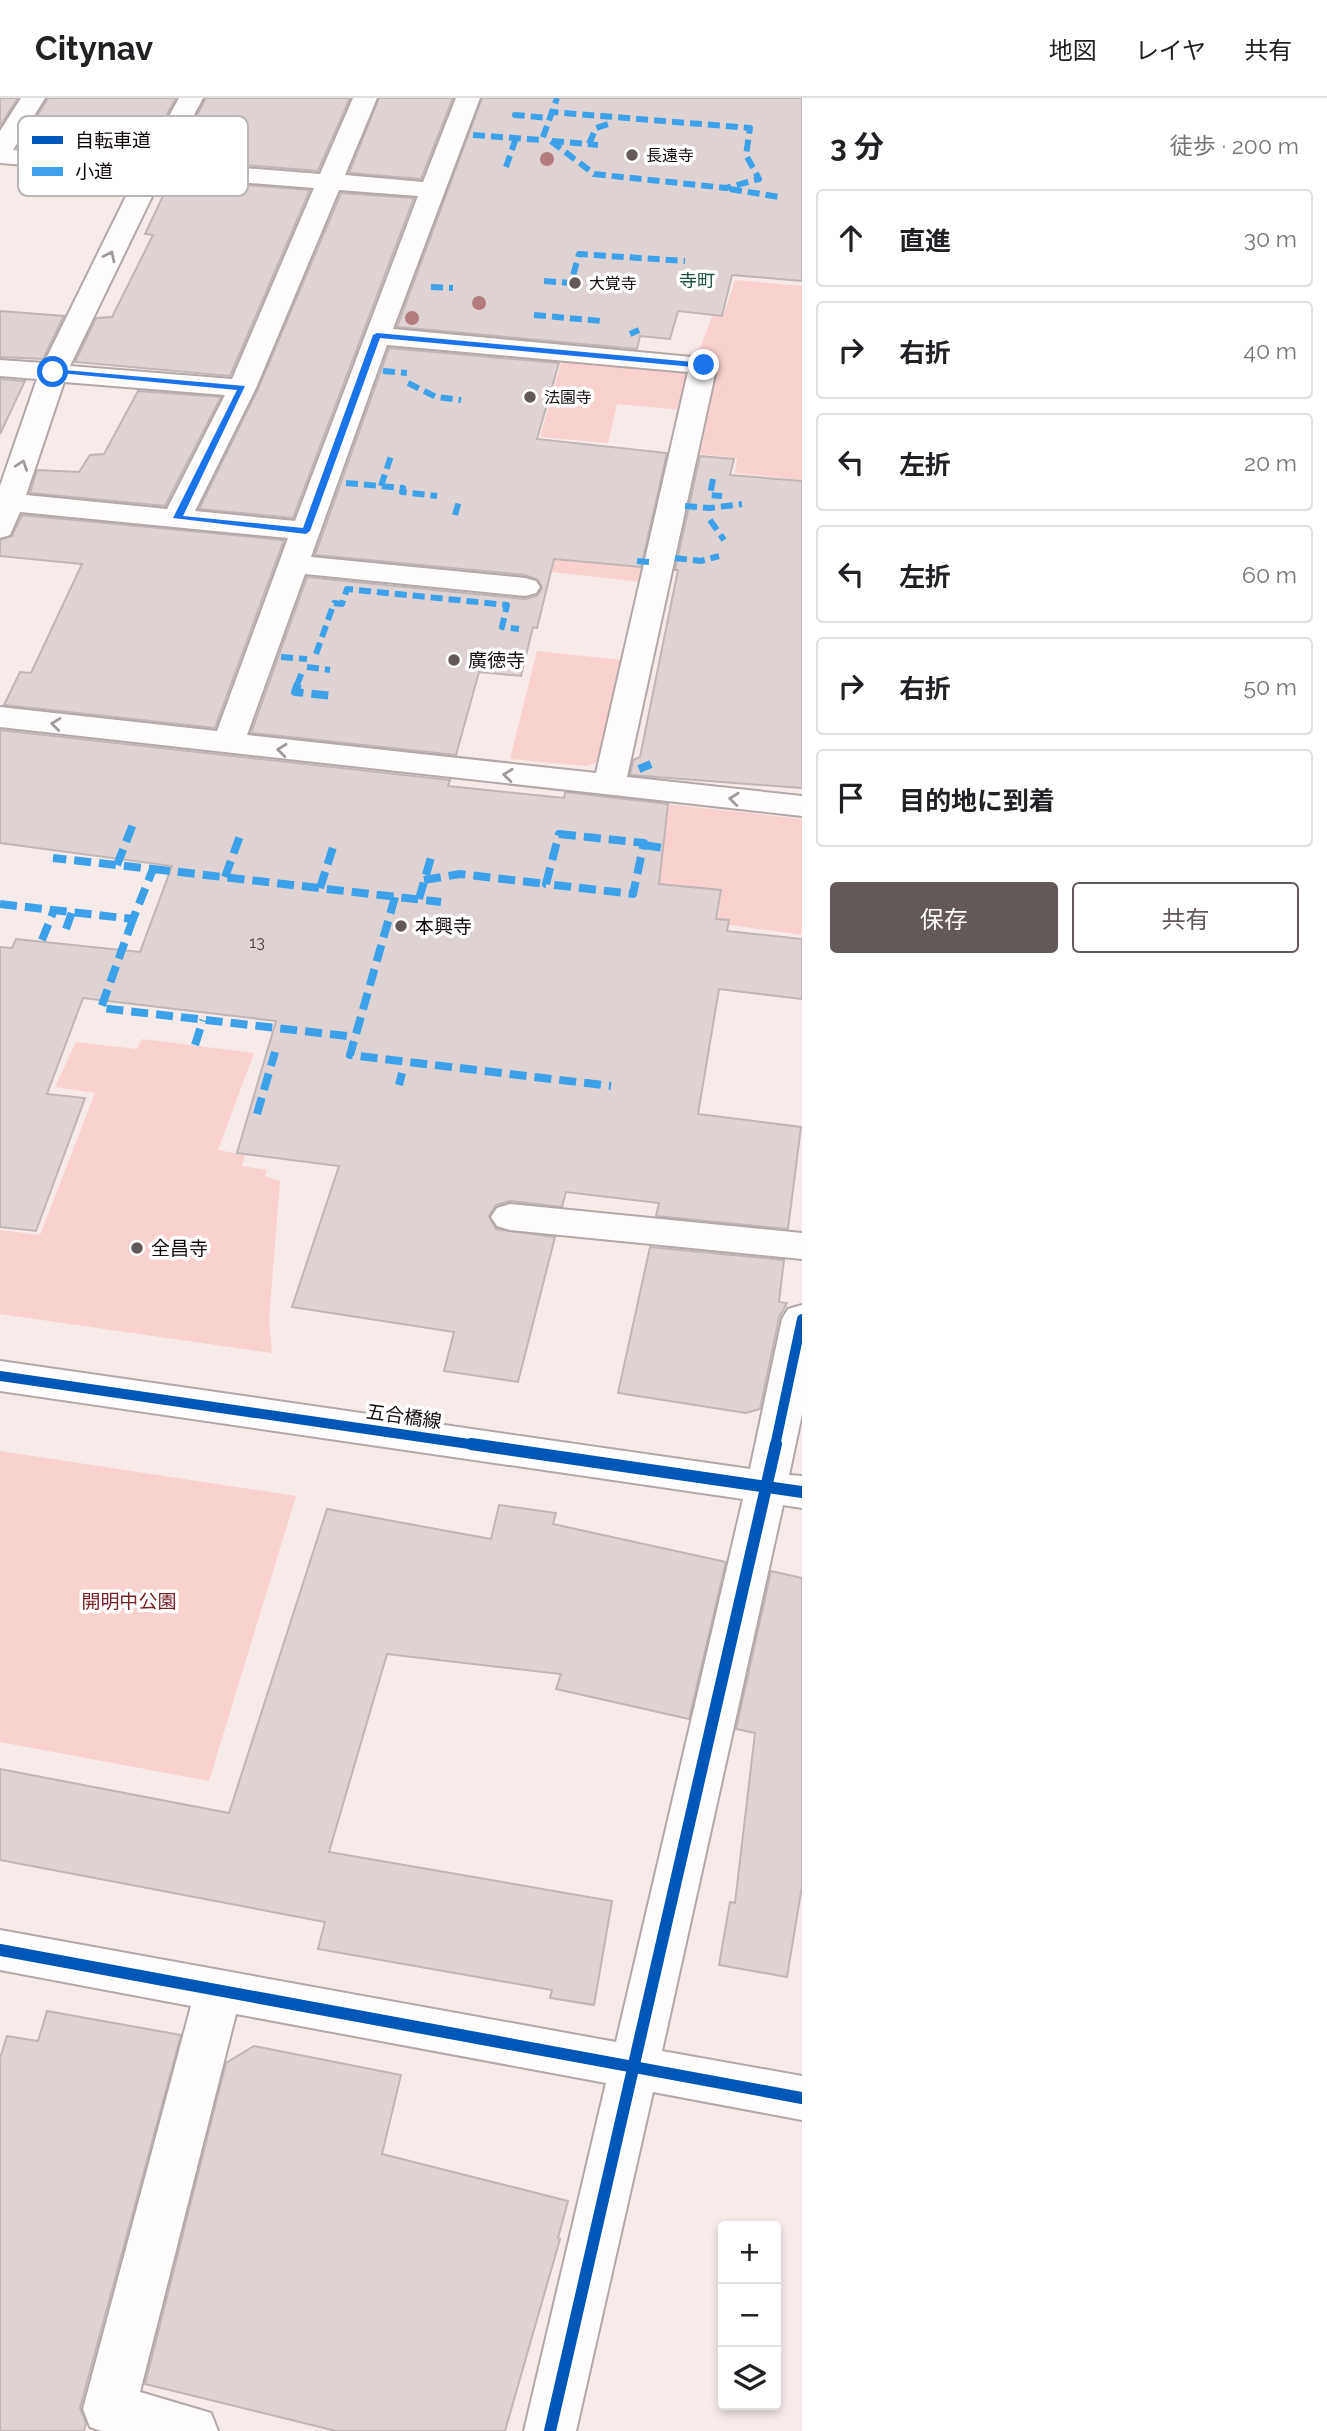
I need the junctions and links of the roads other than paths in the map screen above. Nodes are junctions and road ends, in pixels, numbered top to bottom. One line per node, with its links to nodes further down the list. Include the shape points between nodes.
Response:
1 (33, 98): 5 (street)
2 (191, 98): 6 (street)
3 (365, 98): 11 (street)
4 (468, 98): 12 (street)
5 (22, 116)
6 (181, 116)
7 (18, 123): 8 (street)
8 (0, 154): 9 (street)
9 (18, 156)
10 (248, 176): 11 (street)
11 (330, 182): 12 (street); 17 (street)
12 (434, 190): 14 (street)
13 (139, 196): 16 (street, one-way to 13)
14 (377, 335): 20 (street); 25 (street, via 704,365)
15 (0, 368): 16 (street)
16 (53, 372): 17 (street); 18 (street, one-way to 16)
17 (243, 388): 19 (street)
18 (3, 511): 19 (street)
19 (177, 518): 20 (street)
20 (306, 531): 21 (street)
21 (294, 564): 22 (street); 24 (street)
22 (525, 587)
23 (0, 717): 24 (street, one-way to 23)
24 (228, 744): 25 (street, one-way to 24)
25 (609, 786): 26 (street, one-way to 25)
26 (802, 806)
27 (510, 1217): 28 (street)
28 (802, 1246)
29 (802, 1319): 31 (street)
30 (0, 1376): 31 (street, 五合橋線)
31 (785, 1489): 34 (street)
32 (1, 1953): 33 (street)
33 (219, 1989): 34 (street); 36 (street, via 109,2409)
34 (633, 2066): 35 (street); 37 (street)
35 (802, 2098)
36 (192, 2431)
37 (550, 2431)

